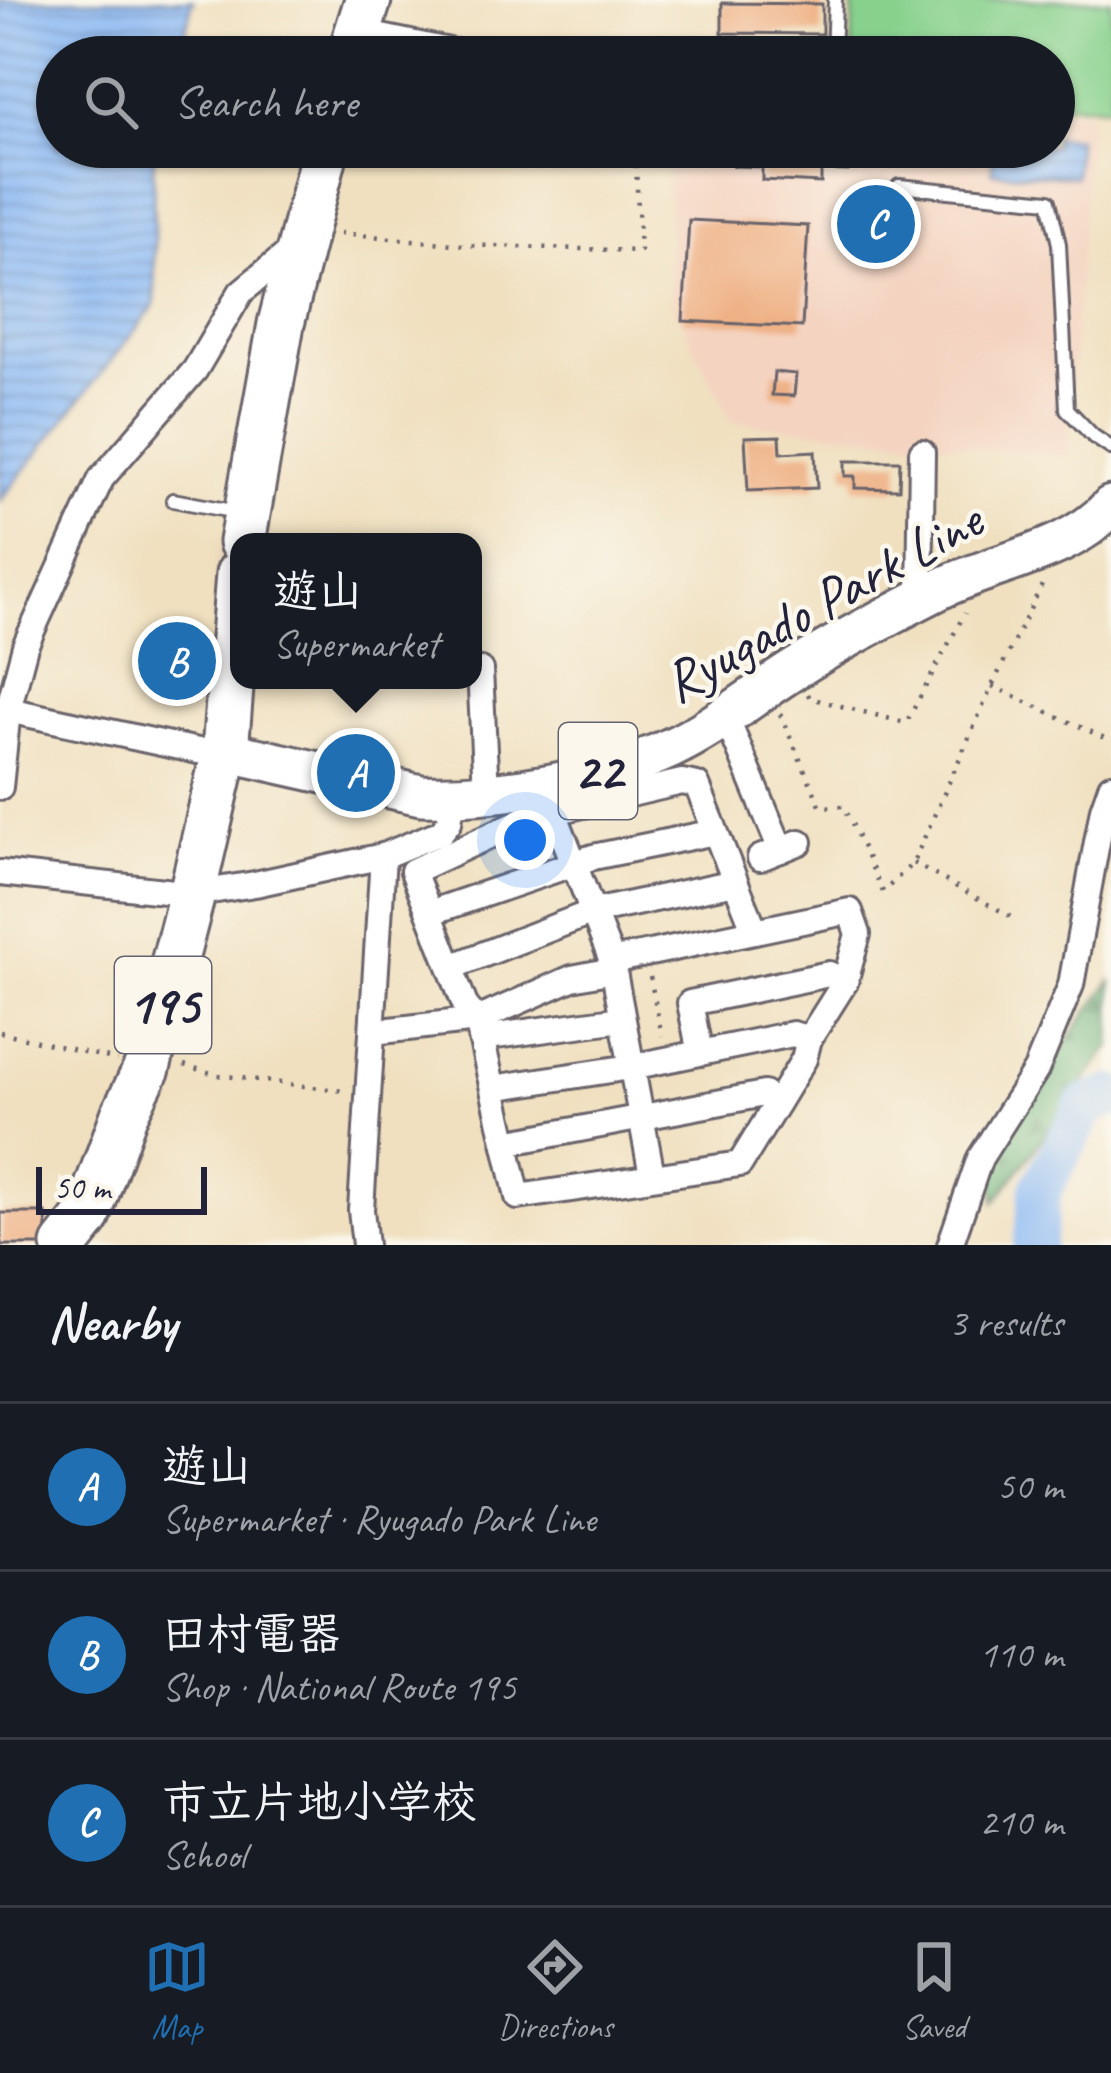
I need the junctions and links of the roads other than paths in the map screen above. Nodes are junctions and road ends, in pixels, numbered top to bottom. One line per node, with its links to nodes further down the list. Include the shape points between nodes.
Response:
1 (835, 0): 2 (lane)
2 (834, 36)
3 (321, 168): 5 (highway)
4 (899, 186): 6 (lane, via 1049,201 1059,244 1067,409)
5 (303, 236): 10 (highway); 14 (street, via 241,292 195,370 101,479 25,646)
6 (1111, 448)
7 (922, 452): 11 (street)
8 (173, 500): 10 (lane)
9 (1111, 506): 11 (main road, Ryugado Park Line / 22, via 1065,540)
10 (243, 528)
11 (920, 600): 15 (main road, Ryugado Park Line / 22)
12 (230, 680): 16 (highway, 195)
13 (478, 689): 19 (street)
14 (8, 710): 16 (street); 18 (street)
15 (727, 717): 20 (main road, Ryugado Park Line / 22); 22 (street)
16 (224, 751): 19 (main road, Ryugado Park Line / 22, via 421,795); 27 (highway, 195)
17 (1111, 786): 47 (street, via 1070,985 1036,1070 980,1158)
18 (0, 787)
19 (470, 794): 20 (main road, Ryugado Park Line / 22); 23 (street, via 441,832)
20 (549, 796): 21 (street, via 698,785); 24 (street); 29 (street, via 413,871)
21 (716, 832): 24 (street); 26 (street)
22 (780, 850)
23 (383, 856): 27 (street); 36 (street)
24 (574, 863): 28 (street); 29 (street)
25 (0, 873): 27 (street)
26 (736, 882): 28 (street); 30 (street)
27 (192, 894): 45 (highway, 195, via 148,1061 87,1217)
28 (593, 912): 31 (street); 32 (street)
29 (432, 913): 32 (street)
30 (755, 931): 31 (street); 33 (street, via 850,911 858,934)
31 (613, 966): 34 (street); 35 (street, via 572,978)
32 (451, 967): 35 (street)
33 (844, 982): 37 (street); 38 (street, via 829,974 690,1003)
34 (622, 1019): 35 (street); 39 (street)
35 (479, 1029): 36 (street); 40 (street)
36 (373, 1032): 46 (street)
37 (808, 1039): 38 (street, via 793,1034); 41 (street)
38 (700, 1053): 39 (street)
39 (631, 1067): 40 (street); 42 (street)
40 (493, 1088): 43 (street)
41 (777, 1103): 42 (street, via 764,1094); 44 (street, via 740,1164)
42 (641, 1118): 43 (street); 44 (street)
43 (506, 1143): 44 (street, via 518,1197)
44 (652, 1174)
45 (64, 1245)
46 (364, 1245)
47 (950, 1245)

